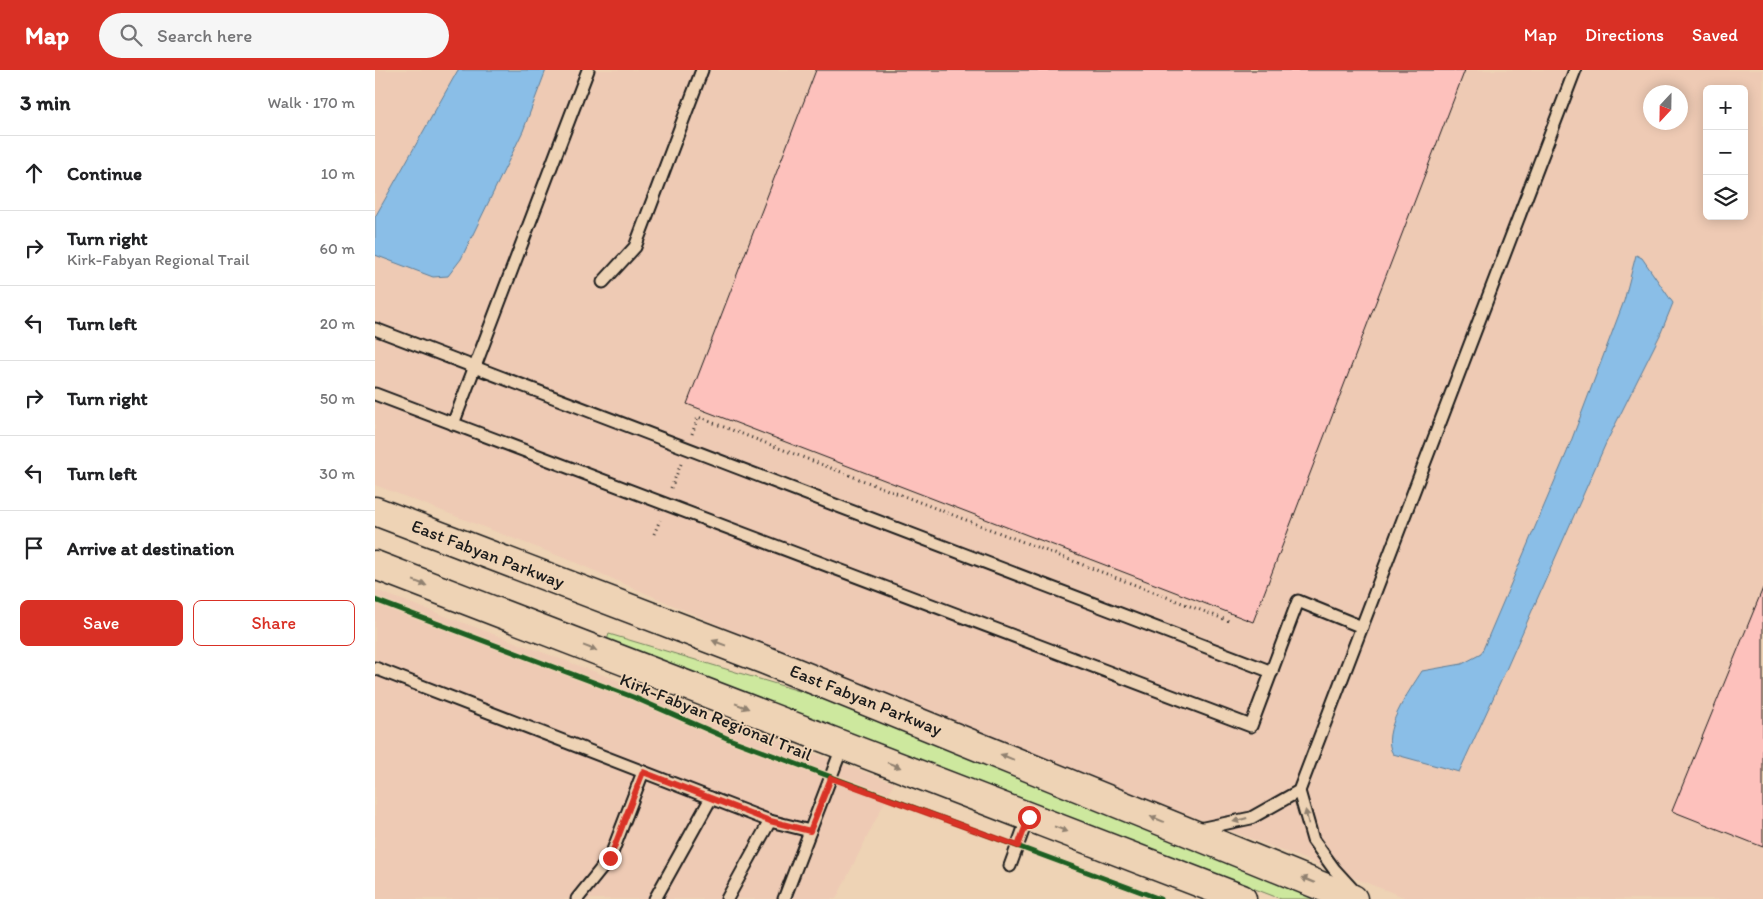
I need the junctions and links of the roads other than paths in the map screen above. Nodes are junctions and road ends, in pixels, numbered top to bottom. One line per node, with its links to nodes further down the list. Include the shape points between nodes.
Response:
1 (588, 70): 6 (lane)
2 (702, 70): 4 (lane, via 635,247)
3 (1575, 70): 11 (lane)
4 (603, 282)
5 (375, 329): 6 (lane)
6 (474, 368): 8 (lane); 13 (lane)
7 (375, 394): 8 (lane)
8 (453, 424): 13 (lane, via 1251,726)
9 (375, 511): 20 (main road, East Fabyan Parkway, one-way to 9, via 798,673)
10 (375, 565): 14 (main road, one-way to 14)
11 (1362, 627): 13 (lane, via 1298,601); 16 (lane)
12 (375, 668): 15 (lane)
13 (1272, 672)
14 (843, 745): 18 (main road, one-way to 18); 21 (lane)
15 (643, 772): 17 (lane); 23 (lane, via 610,858)
16 (1299, 791): 20 (lane, one-way to 20, via 1251,818); 29 (lane, one-way to 16, via 1313,840)
17 (711, 798): 19 (lane); 24 (lane)
18 (1029, 817): 22 (lane); 27 (main road, one-way to 27)
19 (770, 821): 21 (lane); 25 (lane)
20 (1186, 830): 28 (main road, East Fabyan Parkway, one-way to 20)
21 (810, 831): 26 (lane)
22 (1010, 866)
23 (577, 899)
24 (655, 899)
25 (727, 899)
26 (784, 899)
27 (1242, 899)
28 (1353, 899)
29 (1362, 899)

